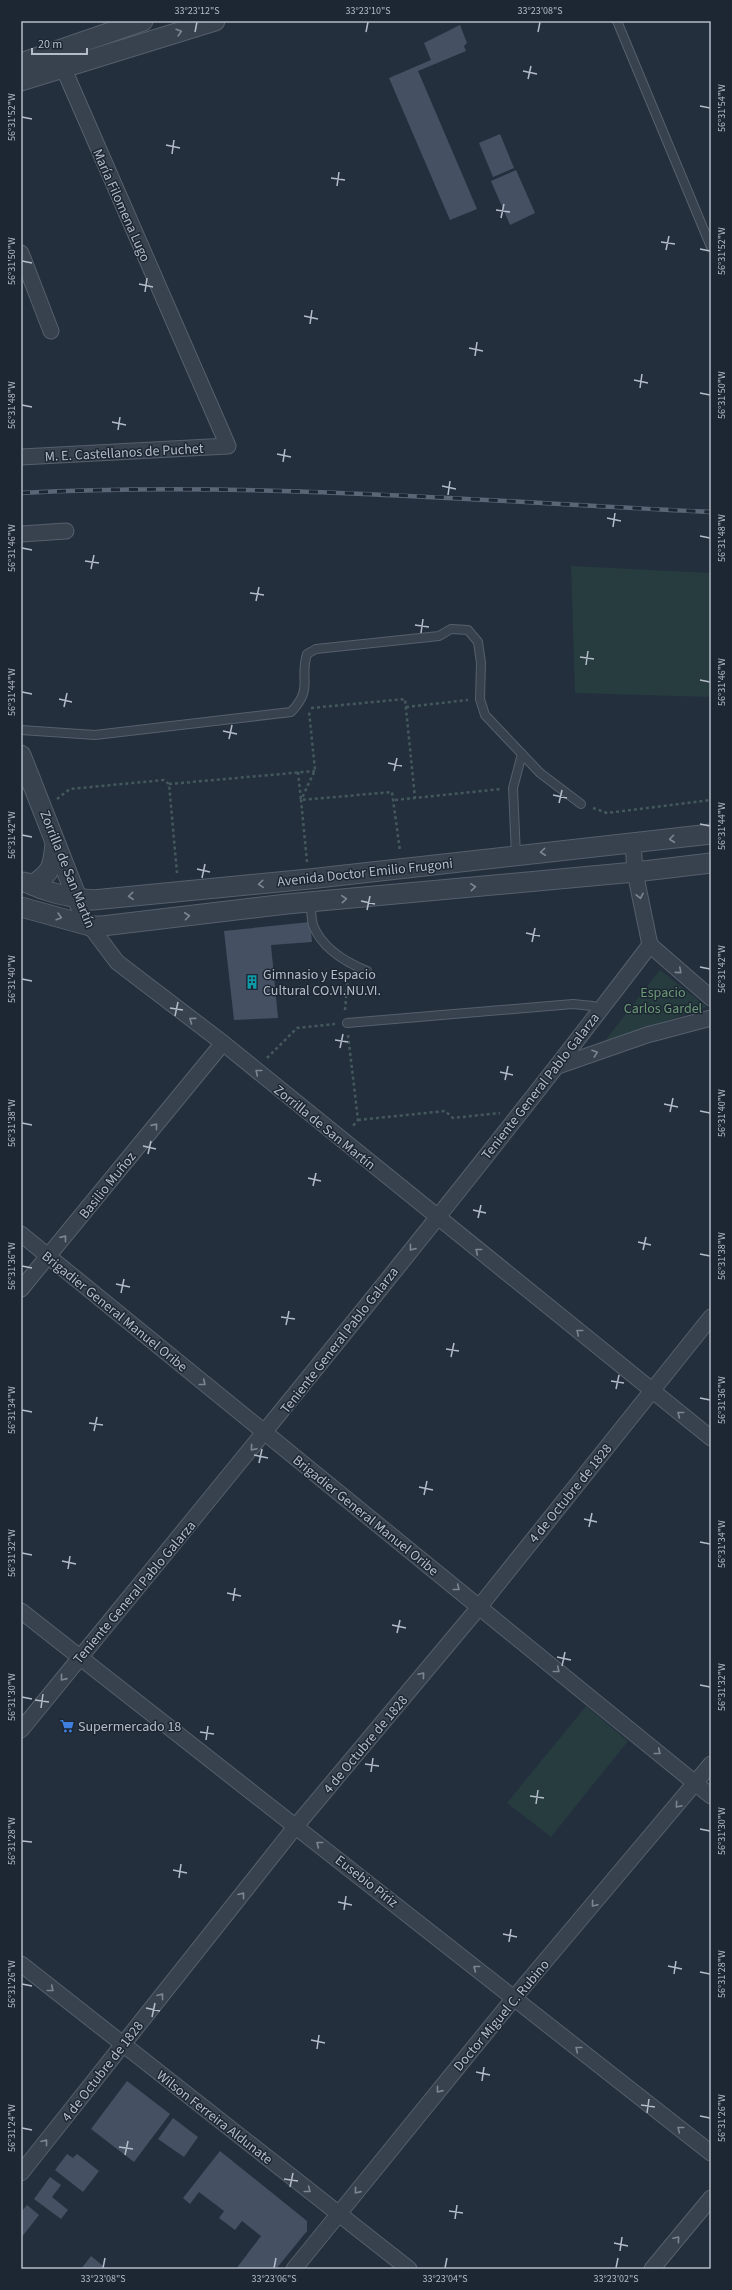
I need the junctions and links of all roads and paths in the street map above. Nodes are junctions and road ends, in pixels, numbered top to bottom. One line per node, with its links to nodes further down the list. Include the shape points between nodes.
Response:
1 (143, 21): 6 (street)
2 (148, 21): 5 (street)
3 (215, 21): 5 (street, one-way to 3)
4 (617, 21): 9 (lane)
5 (154, 40): 6 (street)
6 (59, 60): 7 (street); 8 (street); 12 (street, María Filomena Lugo)
7 (21, 63)
8 (21, 81)
9 (711, 248)
10 (21, 253): 11 (street)
11 (51, 331)
12 (228, 446): 13 (street, M. E. Castellanos de Puchet)
13 (21, 458)
14 (66, 531): 15 (street)
15 (21, 534)
16 (306, 689): 17 (lane, via 304,665 307,654 316,649 439,636 451,629 468,630 478,642 481,664); 19 (path); 20 (lane, via 301,702 291,712 95,735)
17 (480, 699): 18 (path); 21 (lane, via 484,715)
18 (406, 707): 19 (path, via 406,701 402,699); 27 (path)
19 (308, 708): 23 (path)
20 (21, 730)
21 (522, 754): 26 (lane); 32 (lane, via 540,773)
22 (21, 755): 31 (street, Zorrilla de San Martín)
23 (315, 770): 24 (path); 28 (path)
24 (298, 772): 25 (path); 28 (path)
25 (169, 784): 31 (path, via 164,780 70,790 52,802); 42 (path)
26 (513, 788): 27 (path); 36 (lane)
27 (415, 798): 29 (path)
28 (301, 800): 29 (path, via 389,792 392,792); 40 (path)
29 (395, 800): 38 (path)
30 (711, 800): 32 (path, via 607,813)
31 (42, 804): 34 (street, Zorrilla de San Martín)
32 (581, 804)
33 (711, 834): 35 (street, Avenida Doctor Emilio Frugoni, one-way to 35)
34 (55, 839): 41 (street, via 53,865 44,877); 43 (street, Zorrilla de San Martín)
35 (633, 843): 36 (street, Avenida Doctor Emilio Frugoni, one-way to 36); 39 (street)
36 (516, 855): 38 (street, Avenida Doctor Emilio Frugoni)
37 (711, 863): 39 (street, Avenida Doctor Emilio Frugoni)
38 (402, 868): 40 (street, Avenida Doctor Emilio Frugoni)
39 (635, 872): 44 (street, Avenida Doctor Emilio Frugoni, one-way to 39); 47 (street, one-way to 47)
40 (309, 879): 42 (street, Avenida Doctor Emilio Frugoni, one-way to 42); 44 (street)
41 (27, 883): 43 (street, Avenida Doctor Emilio Frugoni)
42 (179, 892): 43 (street, Avenida Doctor Emilio Frugoni, one-way to 43, via 93,900)
43 (77, 898): 46 (street, Zorrilla de San Martín)
44 (311, 902): 46 (street, Avenida Doctor Emilio Frugoni, one-way to 44); 48 (lane, via 313,924 328,947)
45 (21, 907): 46 (street, Avenida Doctor Emilio Frugoni, one-way to 46)
46 (90, 926): 54 (street, Zorrilla de San Martín, one-way to 46, via 117,962)
47 (650, 945): 50 (street, one-way to 50); 51 (street, Teniente General Pablo Galarza)
48 (349, 964): 49 (lane); 53 (path, via 345,1011)
49 (367, 971)
50 (711, 998)
51 (601, 1010): 53 (lane, via 573,1004); 55 (street, Teniente General Pablo Galarza)
52 (711, 1018): 55 (street, one-way to 52, via 647,1035)
53 (347, 1023): 56 (path, via 297,1028); 57 (path, via 358,1120 445,1111 453,1118)
54 (223, 1043): 56 (street, Zorrilla de San Martín); 60 (street, Basilio Muñoz, one-way to 54)
55 (558, 1066): 57 (street, Teniente General Pablo Galarza)
56 (255, 1070): 58 (street, Zorrilla de San Martín, one-way to 56)
57 (522, 1111): 58 (street, Teniente General Pablo Galarza)
58 (436, 1217): 63 (street, Zorrilla de San Martín, one-way to 58); 64 (street, Teniente General Pablo Galarza, one-way to 64)
59 (21, 1234): 60 (street, Brigadier General Manuel Oribe)
60 (48, 1256): 61 (street, Basilio Muñoz); 64 (street, Brigadier General Manuel Oribe, one-way to 64)
61 (21, 1289)
62 (711, 1317): 63 (street, 4 de Octubre de 1828)
63 (651, 1391): 65 (street, Zorrilla de San Martín, one-way to 63); 66 (street, 4 de Octubre de 1828)
64 (265, 1433): 66 (street, Brigadier General Manuel Oribe, one-way to 66); 68 (street, Teniente General Pablo Galarza, one-way to 68)
65 (711, 1438)
66 (480, 1606): 71 (street, Brigadier General Manuel Oribe, one-way to 71); 73 (street, 4 de Octubre de 1828, one-way to 66)
67 (21, 1611): 68 (street, Eusebio Píriz)
68 (79, 1658): 69 (street, Teniente General Pablo Galarza, one-way to 69); 73 (street, Eusebio Píriz)
69 (21, 1730)
70 (711, 1764): 71 (street, Doctor Miguel C. Rubino)
71 (696, 1783): 72 (street, Brigadier General Manuel Oribe); 75 (street, Doctor Miguel C. Rubino, one-way to 75)
72 (711, 1796)
73 (296, 1826): 75 (street, Eusebio Píriz, one-way to 73); 76 (street, 4 de Octubre de 1828, one-way to 73)
74 (21, 1964): 76 (street, Wilson Ferreira Aldunate, one-way to 76)
75 (514, 1998): 77 (street, Eusebio Píriz, one-way to 75); 80 (street, Doctor Miguel C. Rubino, one-way to 80)
76 (122, 2045): 78 (street, 4 de Octubre de 1828, one-way to 76); 80 (street, Wilson Ferreira Aldunate, one-way to 80)
77 (711, 2153)
78 (21, 2173)
79 (711, 2198): 83 (street, one-way to 79)
80 (338, 2213): 81 (street, Doctor Miguel C. Rubino); 82 (street, Wilson Ferreira Aldunate)
81 (294, 2269)
82 (409, 2269)
83 (652, 2269)

